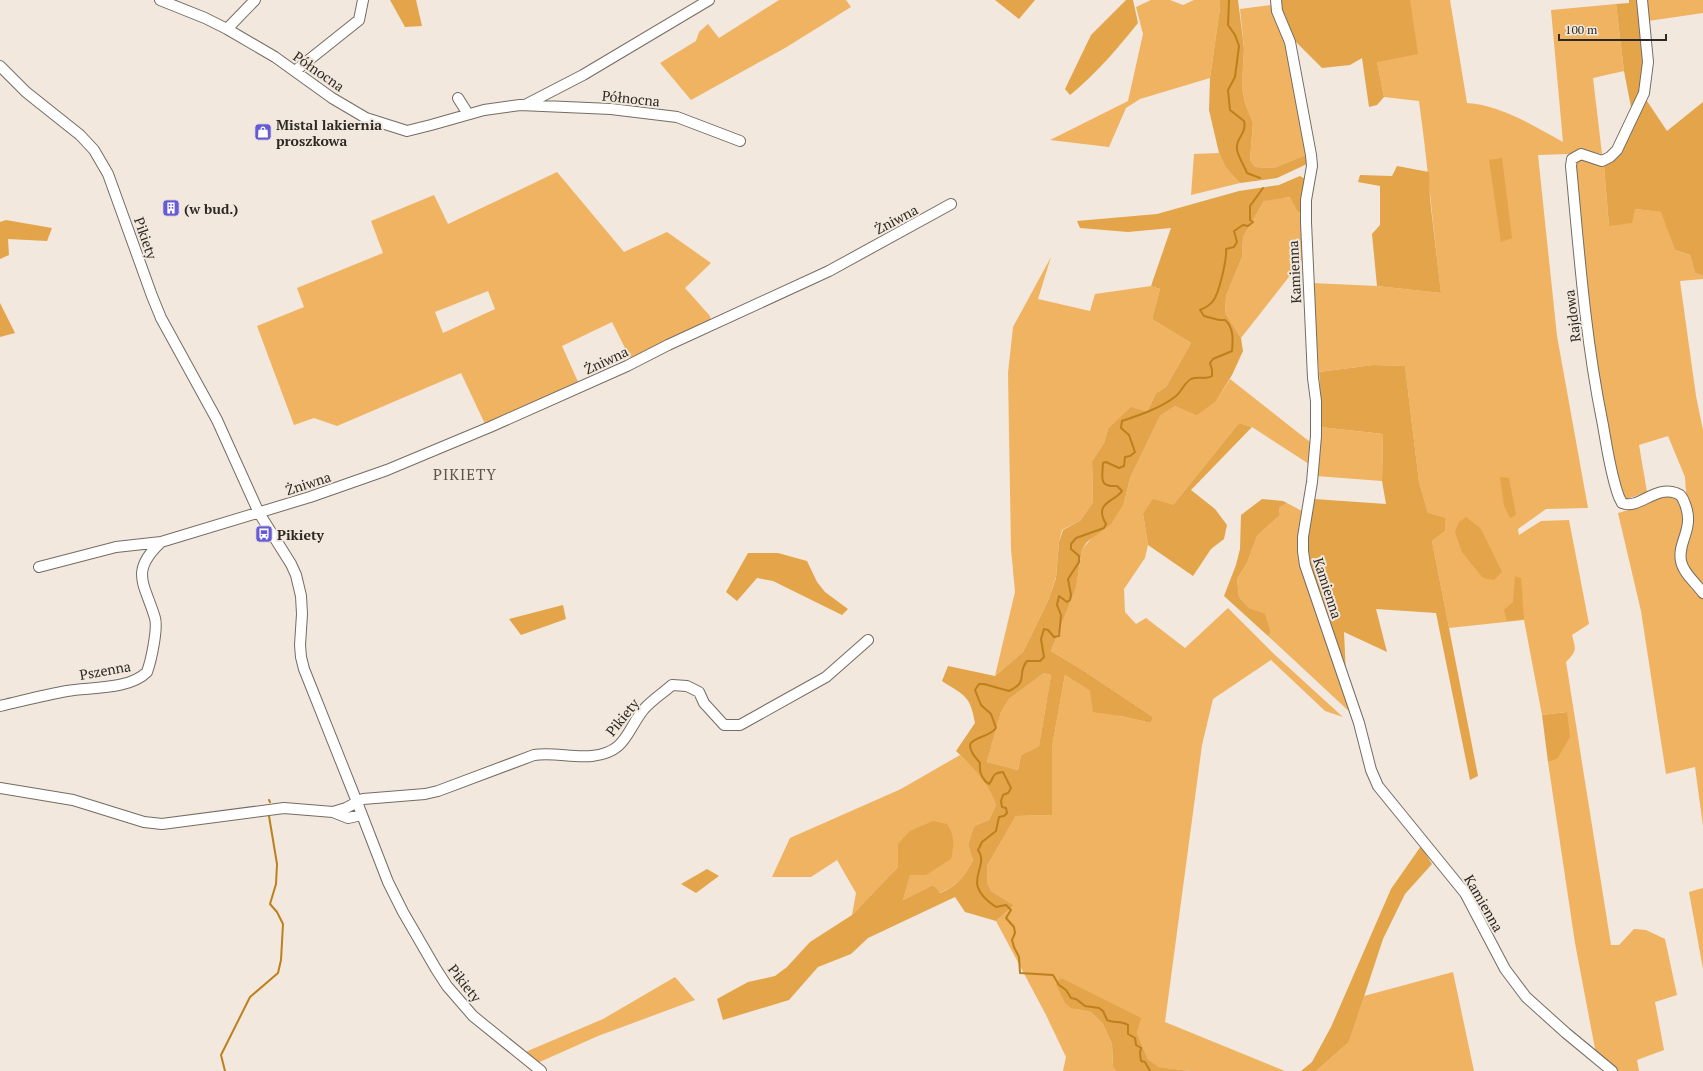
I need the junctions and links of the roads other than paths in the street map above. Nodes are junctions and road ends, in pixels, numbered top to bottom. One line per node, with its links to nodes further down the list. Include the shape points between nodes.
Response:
1 (160, 0): 7 (street, Północna)
2 (255, 0): 8 (street)
3 (363, 0): 10 (street, via 359,20)
4 (709, 0): 12 (street, via 597,67)
5 (1276, 0): 27 (street, Kamienna, via 1277,11 1290,42 1312,155 1306,222 1316,436 1303,537 1305,565 1378,786 1465,893 1505,969 1526,997)
6 (1642, 0): 19 (street, Rajdowa, via 1648,62 1644,93 1617,150 1610,157 1602,161 1581,154 1572,159 1580,265 1593,376 1619,497 1622,503 1633,505 1660,492 1677,493 1682,496 1689,518 1680,554 1681,562)
7 (180, 4): 8 (street, Północna)
8 (227, 29): 10 (street, Północna)
9 (0, 66): 16 (street, Pikiety, via 26,92 80,135 102,161 161,318 220,426)
10 (295, 71): 13 (street, Północna, via 332,98 366,118 407,131)
11 (458, 98): 13 (street)
12 (525, 106): 13 (street, Północna, via 497,107); 14 (street, Północna, via 611,109 677,117)
13 (468, 114)
14 (740, 141)
15 (951, 204): 16 (street, Żniwna, via 829,271 575,390 387,470)
16 (260, 513): 17 (street); 23 (street, Pikiety, via 296,575 302,614 300,657)
17 (161, 542): 18 (street, via 116,547); 21 (street, Pszenna, via 143,566 142,580 156,624 147,672 127,683 68,691)
18 (39, 567)
19 (1703, 593)
20 (868, 640): 23 (street, Pikiety, via 826,677 740,725 724,725 704,703 698,692 687,686 672,685 644,709 626,738 606,753 591,756 546,753 438,791 363,799)
21 (0, 706)
22 (0, 788): 24 (street, via 73,800 144,822 162,824 284,808)
23 (357, 802): 24 (street); 25 (street, Pikiety)
24 (333, 812): 25 (street, via 348,818)
25 (362, 815): 26 (street, Pikiety, via 391,888 447,986 478,1020)
26 (541, 1071)
27 (1612, 1071)

